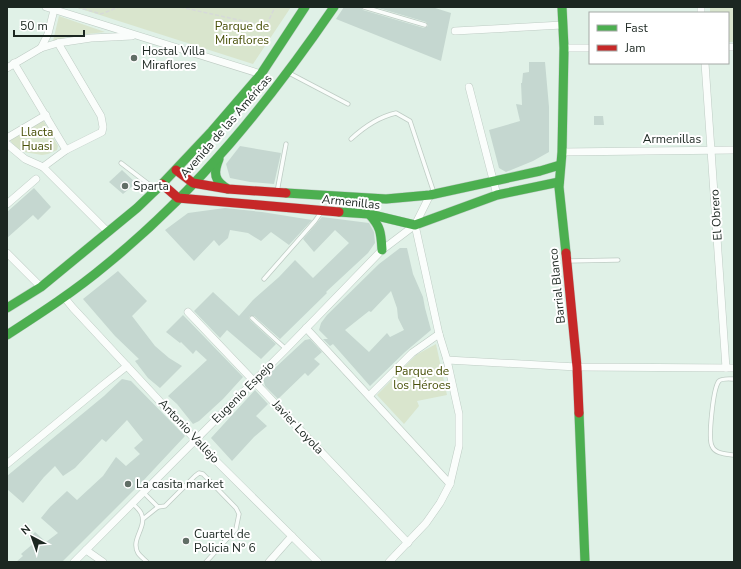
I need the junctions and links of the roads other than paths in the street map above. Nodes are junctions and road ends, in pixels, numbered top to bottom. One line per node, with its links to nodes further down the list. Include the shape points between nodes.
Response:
1 (46, 7): 6 (street)
2 (305, 7): 19 (main road, Avenida de las Américas)
3 (334, 7): 18 (main road, Avenida de las Américas)
4 (364, 7): 7 (lane)
5 (562, 7): 8 (main road, Barrial Blanco)
6 (54, 10): 10 (street); 12 (street, via 48,34)
7 (425, 25)
8 (562, 25): 9 (street); 13 (main road, Barrial Blanco)
9 (455, 31)
10 (136, 36): 11 (street, via 91,38); 19 (street)
11 (58, 43): 12 (street); 27 (street, via 101,116 103,127 102,132)
12 (41, 48): 15 (street)
13 (564, 48): 14 (street); 30 (main road, Barrial Blanco)
14 (589, 48)
15 (14, 63): 17 (street); 22 (street)
16 (705, 64): 28 (street, El Obrero)
17 (7, 68)
18 (288, 72): 21 (lane); 31 (main road, Avenida de las Américas)
19 (261, 74): 35 (main road, Avenida de las Américas)
20 (469, 87): 37 (street)
21 (348, 104)
22 (46, 115): 23 (street); 27 (street)
23 (7, 138)
24 (351, 138): 43 (lane, via 385,115 396,113 410,121)
25 (7, 144): 34 (street, via 25,159)
26 (286, 144): 42 (lane)
27 (66, 150): 34 (street)
28 (711, 150): 29 (street, Armenillas); 30 (street, Armenillas); 68 (street, El Obrero)
29 (734, 150)
30 (562, 152): 33 (main road, Barrial Blanco)
31 (220, 156): 39 (main road, Avenida de las Américas); 41 (main road, via 215,168 215,178 220,185)
32 (121, 163): 40 (lane)
33 (560, 165): 37 (main road, Armenillas); 38 (main road, Barrial Blanco)
34 (43, 167): 50 (street)
35 (176, 170): 39 (main road, Armenillas); 40 (main road, Avenida de las Américas)
36 (36, 179): 46 (street)
37 (492, 181): 43 (main road, Armenillas); 44 (street)
38 (559, 182): 44 (main road); 54 (main road, Barrial Blanco)
39 (193, 183): 41 (main road, Armenillas); 45 (main road, Avenida de las Américas)
40 (159, 187): 45 (main road); 50 (main road, Avenida de las Américas)
41 (228, 189): 42 (main road, Armenillas)
42 (277, 193): 43 (main road, Armenillas, via 386,199)
43 (432, 195): 49 (street)
44 (497, 196): 49 (main road)
45 (178, 198): 47 (main road, Armenillas); 57 (main road, Avenida de las Américas, via 137,238)
46 (7, 204)
47 (323, 210): 48 (main road, Armenillas); 55 (lane)
48 (370, 214): 49 (main road, Armenillas); 51 (main road, via 382,230)
49 (415, 225): 51 (street, Eugenio Espejo); 62 (street)
50 (108, 232): 56 (main road, Avenida de las Américas)
51 (382, 250): 61 (street, Eugenio Espejo)
52 (7, 253): 56 (street)
53 (618, 260): 54 (lane)
54 (566, 262): 67 (main road, Barrial Blanco)
55 (264, 279)
56 (41, 287): 58 (main road, Avenida de las Américas)
57 (64, 297): 63 (main road, Avenida de las Américas); 66 (street, Antonio Vallejo)
58 (7, 308)
59 (188, 312): 70 (street, Javier Loyola)
60 (252, 318): 64 (lane)
61 (306, 328): 64 (street, Eugenio Espejo); 71 (street)
62 (439, 334): 65 (street); 71 (street, via 412,353)
63 (7, 335)
64 (286, 349): 70 (street, Eugenio Espejo)
65 (447, 360): 67 (street); 75 (street, via 459,414 459,446)
66 (127, 366): 72 (street, Antonio Vallejo); 74 (street)
67 (577, 367): 68 (street); 90 (main road, Barrial Blanco)
68 (730, 368)
69 (734, 379): 73 (lane, via 721,379 718,382 710,432 711,445 715,450)
70 (254, 381): 72 (street, Eugenio Espejo); 81 (street, Javier Loyola)
71 (370, 396): 75 (street)
72 (196, 439): 76 (street, Eugenio Espejo); 80 (street, Antonio Vallejo)
73 (734, 455)
74 (7, 464)
75 (450, 484): 81 (street, via 426,523)
76 (143, 492): 77 (street, Eugenio Espejo); 78 (lane)
77 (132, 503): 79 (lane, via 141,512); 82 (street, Eugenio Espejo)
78 (158, 507): 79 (lane); 86 (lane, via 165,506 199,473 236,508 239,514 236,529)
79 (143, 519): 85 (lane, via 135,545 138,553)
80 (292, 536): 87 (street); 88 (street, Antonio Vallejo)
81 (408, 543): 89 (street)
82 (86, 550): 83 (street, Eugenio Espejo); 84 (street)
83 (74, 562)
84 (104, 562)
85 (147, 562)
86 (206, 562)
87 (269, 562)
88 (318, 562)
89 (389, 562)
90 (585, 562)

